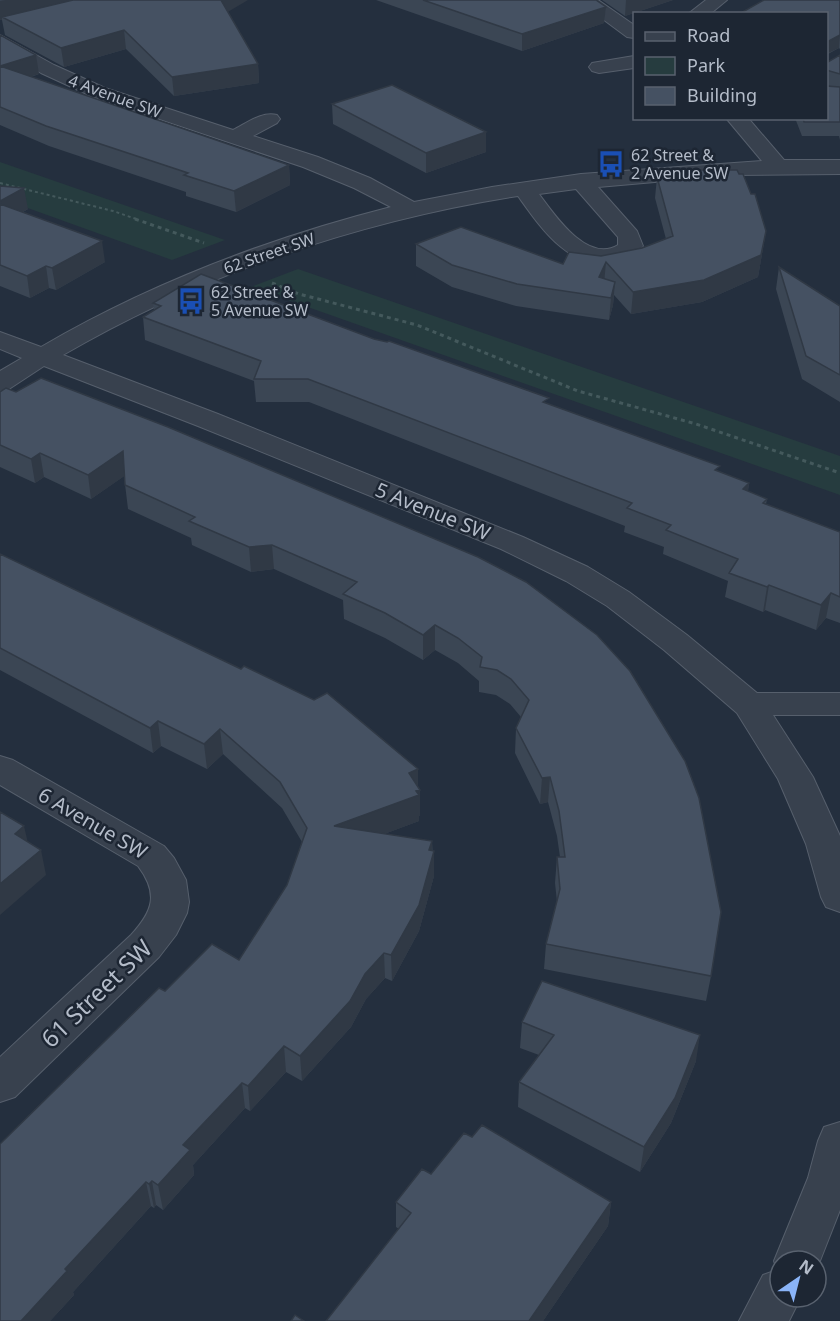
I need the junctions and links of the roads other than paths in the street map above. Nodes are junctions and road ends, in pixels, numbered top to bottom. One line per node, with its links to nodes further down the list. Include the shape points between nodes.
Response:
1 (586, 0): 4 (street)
2 (718, 0): 3 (street)
3 (700, 12)
4 (633, 31)
5 (4, 32): 10 (street, 4 Avenue SW, via 47,70 100,92)
6 (633, 62): 7 (street)
7 (599, 67)
8 (270, 119): 10 (street)
9 (738, 120): 11 (street)
10 (236, 137): 15 (street, 4 Avenue SW, via 368,186)
11 (777, 166): 12 (street, 62 Street SW); 13 (street, 62 Street SW)
12 (840, 167)
13 (581, 181): 14 (street, 62 Street SW); 14 (street, via 629,236 631,246 626,251 595,256 575,249)
14 (524, 189): 15 (street, 62 Street SW)
15 (411, 209): 17 (street, 62 Street SW, via 327,233 198,279 96,326)
16 (0, 340): 17 (street, 5 Avenue SW)
17 (42, 356): 18 (street, 62 Street SW); 20 (street, 5 Avenue SW, via 219,424 557,564 647,620)
18 (0, 383)
19 (840, 704): 20 (street)
20 (749, 705): 23 (street, 5 Avenue SW, via 795,777 825,844)
21 (0, 770): 22 (street, 6 Avenue SW, via 151,856 163,869)
22 (170, 890): 24 (street, 61 Street SW, via 170,909 162,928)
23 (840, 897)
24 (0, 1084)
25 (840, 1141): 26 (street)
26 (802, 1249)

